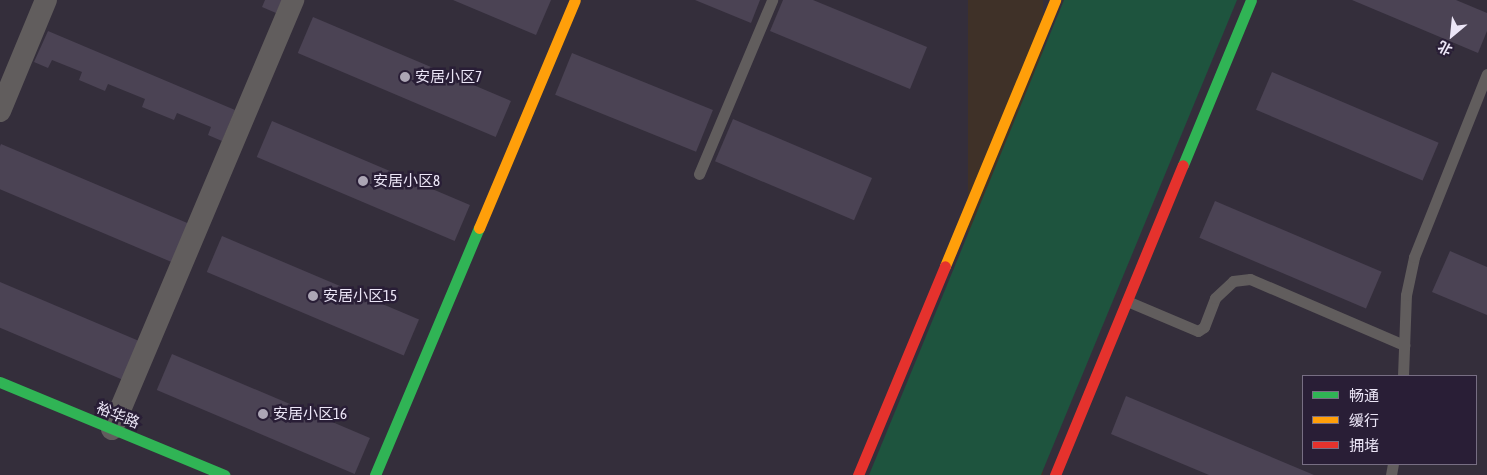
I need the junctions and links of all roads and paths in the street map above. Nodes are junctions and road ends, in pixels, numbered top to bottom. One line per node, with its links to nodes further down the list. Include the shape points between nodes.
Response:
1 (46, 0): 8 (street)
2 (293, 0): 14 (street)
3 (575, 0): 16 (street)
4 (772, 0): 9 (lane)
5 (1055, 0): 17 (street)
6 (1251, 0): 10 (street)
7 (1487, 74): 11 (lane, via 1414,257 1406,295)
8 (0, 111)
9 (699, 174)
10 (1127, 301): 11 (lane, via 1198,331 1204,327 1215,298 1233,281 1250,279); 18 (street)
11 (1404, 345): 12 (lane)
12 (1403, 375)
13 (0, 382): 14 (street, 裕华路)
14 (112, 429): 15 (street, 裕华路)
15 (224, 475)
16 (375, 475)
17 (858, 475)
18 (1055, 475)

